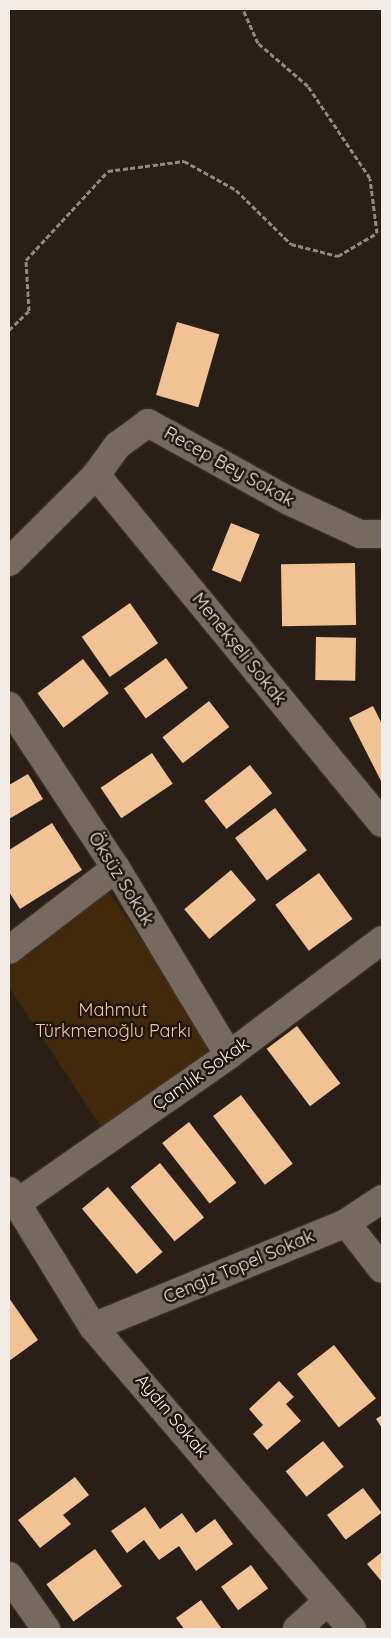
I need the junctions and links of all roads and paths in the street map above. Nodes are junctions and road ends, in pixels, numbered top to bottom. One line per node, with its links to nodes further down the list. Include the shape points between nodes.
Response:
1 (243, 9): 2 (path, via 258,43 308,86 370,178 377,234 338,256 291,244 236,190 184,161 108,171 26,260 28,311)
2 (9, 330)
3 (96, 475): 4 (street, Recep Bey Sokak, via 118,445 148,424 290,501 360,534); 5 (street, Recep Bey Sokak); 7 (street, Menekşeli Sokak)
4 (382, 534)
5 (9, 562)
6 (9, 706): 8 (street, Öksüz Sokak)
7 (382, 823)
8 (116, 868): 10 (street); 11 (street, Öksüz Sokak)
9 (382, 940): 11 (street, Çamlık Sokak)
10 (9, 950)
11 (229, 1056): 12 (street, Çamlık Sokak)
12 (13, 1197): 16 (street, Aydın Sokak)
13 (382, 1199): 14 (street, Cengiz Topel Sokak)
14 (346, 1223): 15 (street); 16 (street, Cengiz Topel Sokak)
15 (382, 1269)
16 (93, 1327): 18 (street, Aydın Sokak)
17 (9, 1576): 19 (street)
18 (328, 1601): 20 (street); 21 (street, Aydın Sokak)
19 (46, 1629)
20 (297, 1629)
21 (352, 1629)

